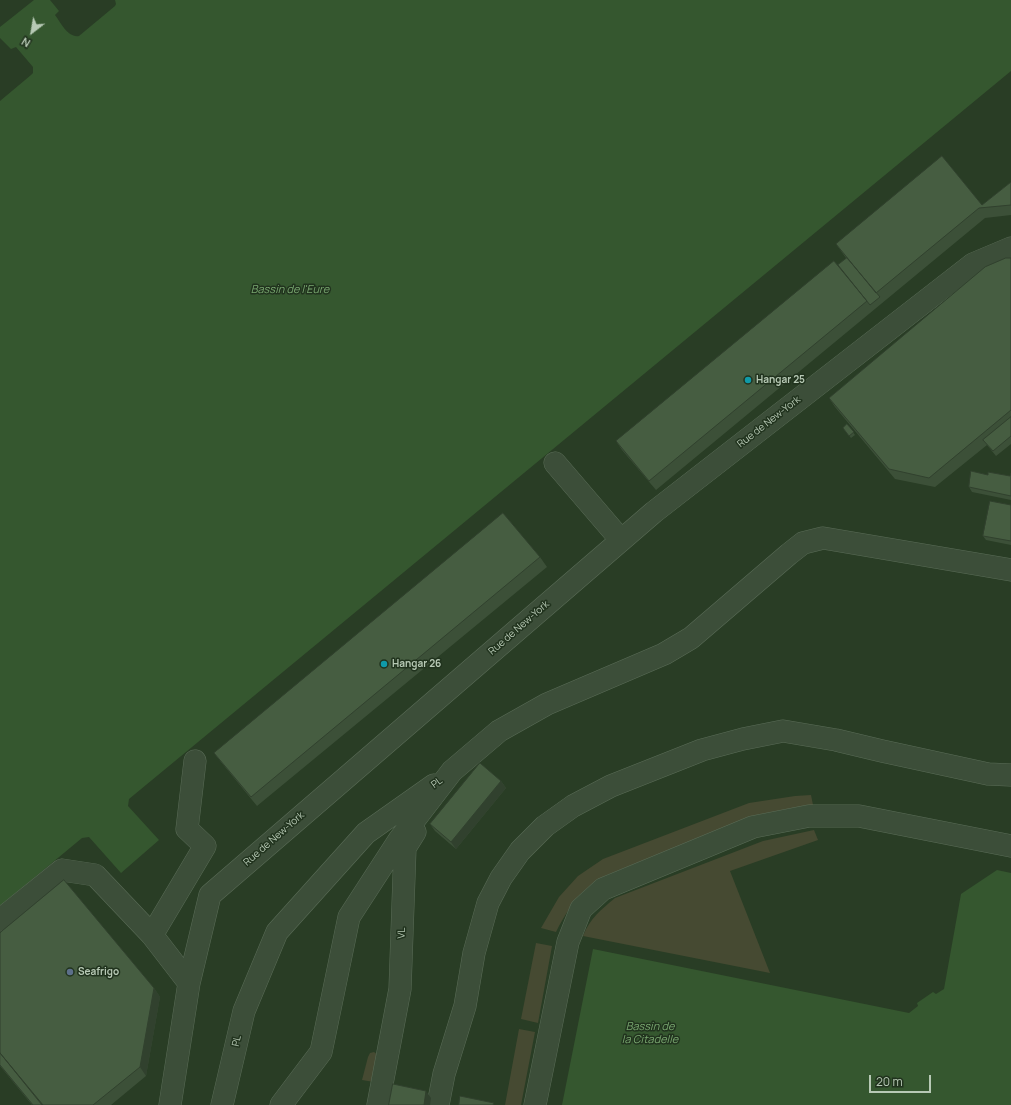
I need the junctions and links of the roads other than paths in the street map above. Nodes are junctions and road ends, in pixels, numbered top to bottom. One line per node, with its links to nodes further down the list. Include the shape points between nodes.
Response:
1 (1011, 248): 3 (street, Rue de New-York, via 973,264)
2 (555, 463): 3 (street)
3 (621, 540): 11 (street, Rue de New-York, via 210,895)
4 (1011, 570): 6 (street, via 823,538 803,543 691,638 658,657 547,704 499,731)
5 (195, 761): 10 (street, via 187,830 206,846)
6 (452, 771): 13 (street, PL, via 366,833 277,932 244,1011); 14 (street, PL, via 399,840 349,917 321,1052); 15 (street, VL, via 406,848 400,989)
7 (1011, 775): 16 (street, via 988,774 836,740 783,731 702,750 611,786 573,806 545,826 520,851 501,878 488,903)
8 (1011, 846): 17 (street, via 859,816 809,816 753,828 603,889 581,909 568,942)
9 (0, 920): 10 (street, via 62,870 95,875)
10 (152, 935): 11 (street)
11 (189, 983): 12 (street, Rue de New-York)
12 (170, 1105)
13 (222, 1105)
14 (282, 1105)
15 (378, 1105)
16 (438, 1105)
17 (535, 1105)

